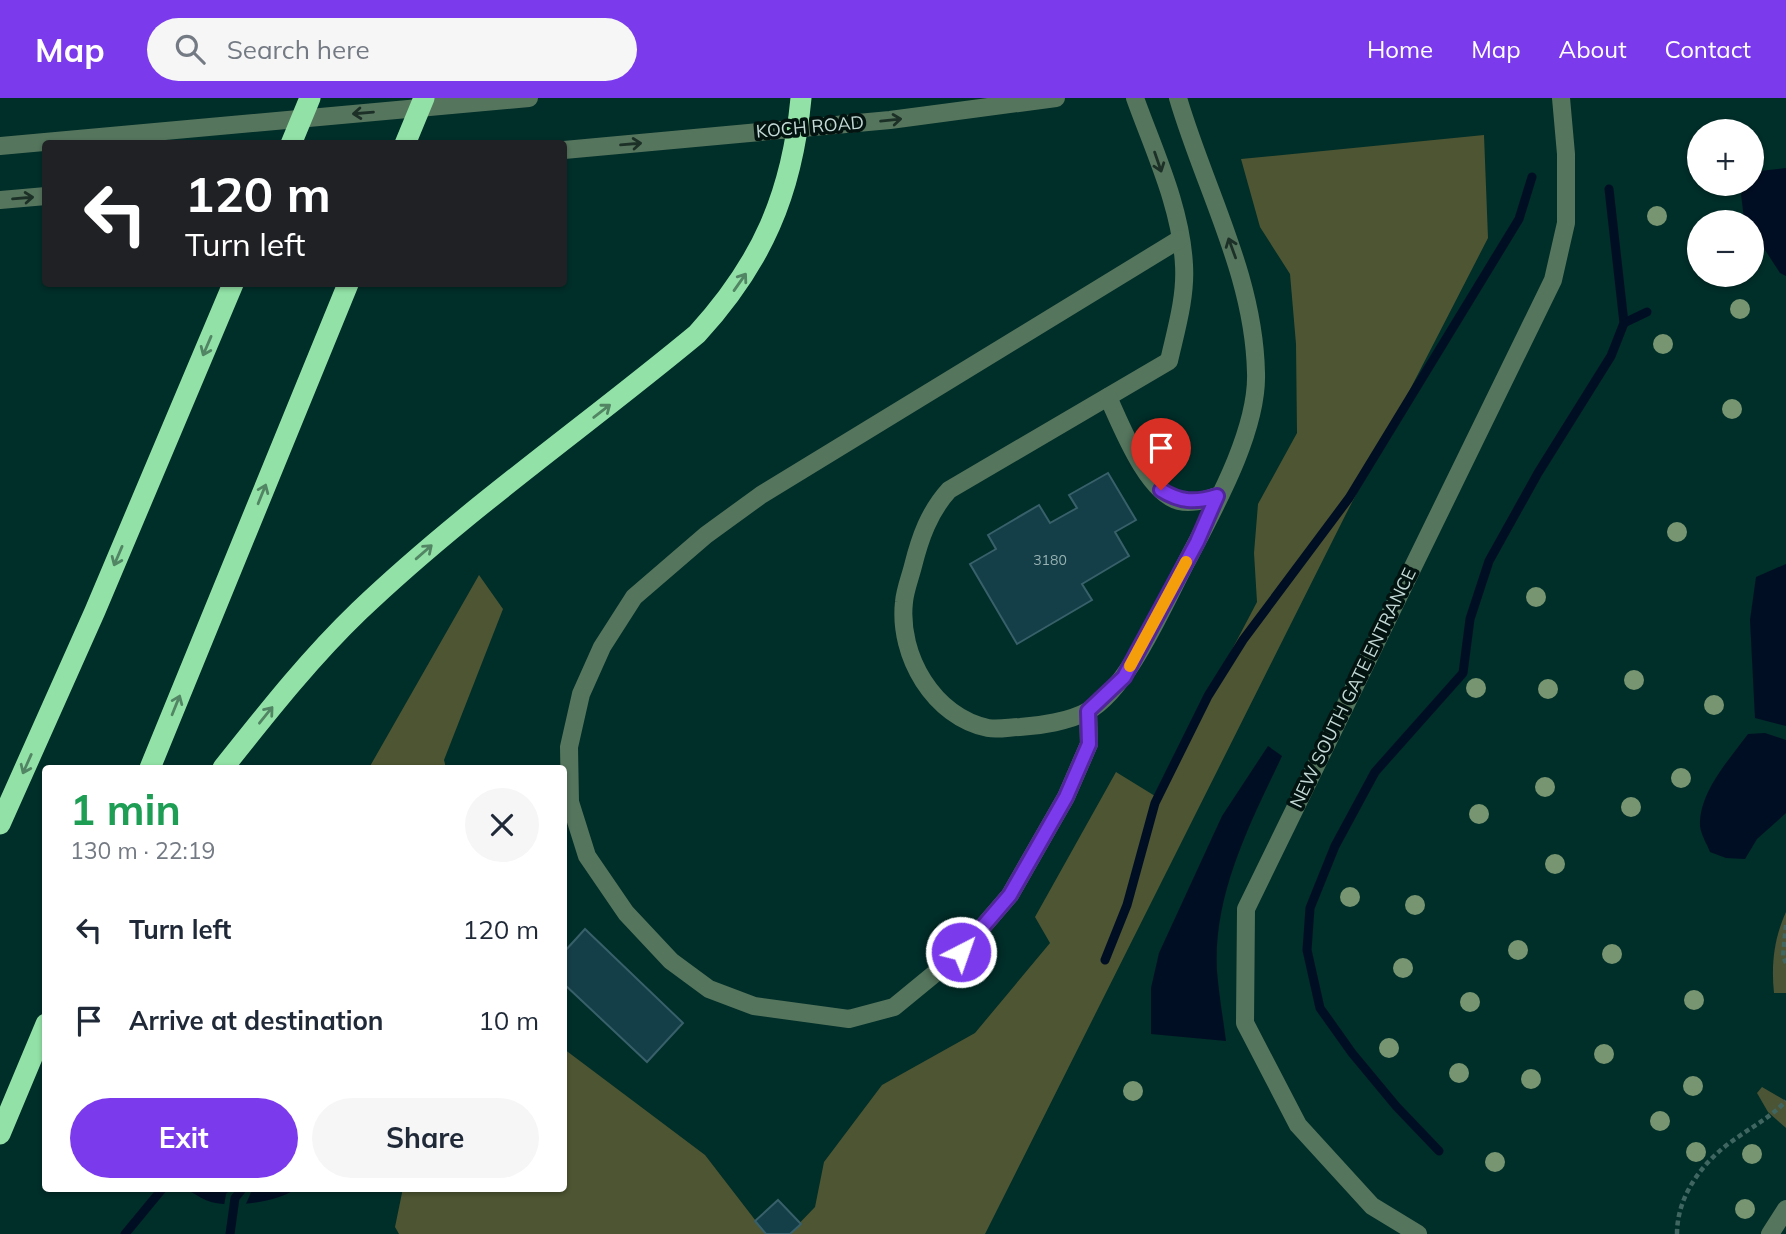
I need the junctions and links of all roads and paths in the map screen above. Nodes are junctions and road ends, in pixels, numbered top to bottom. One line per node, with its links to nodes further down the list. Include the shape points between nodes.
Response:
1 (310, 98): 11 (highway, bridge)
2 (424, 98): 12 (highway, bridge)
3 (529, 98): 10 (street, one-way to 10)
4 (801, 98): 9 (highway)
5 (1056, 98): 9 (street, KOCH ROAD, one-way to 5)
6 (1135, 98): 18 (street, one-way to 18, via 1173,203)
7 (1178, 98): 22 (street, one-way to 7, via 1248,428 1256,376 1251,313)
8 (1561, 98): 35 (street, NEW SOUTH GATE ENTRANCE, via 1566,223 1553,280 1246,909 1245,1023 1298,1125 1372,1206)
9 (798, 128): 15 (street, KOCH ROAD, one-way to 9); 25 (highway, one-way to 9, via 309,663 358,612 460,520 697,334 725,304 765,236 795,154)
10 (66, 140)
11 (293, 140)
12 (407, 140)
13 (42, 142): 14 (street, one-way to 14)
14 (0, 146)
15 (567, 150)
16 (42, 196): 17 (street, one-way to 16)
17 (0, 200)
18 (1180, 239): 21 (street, via 1184,265 1181,310 1169,361); 23 (street, via 761,495 634,597 602,647 581,694 569,747 570,802 587,856 626,913 671,961 709,989 754,1006 849,1019 894,1007 961,952 1010,895 1066,797 1089,744)
19 (232, 287): 26 (highway, one-way to 26)
20 (347, 287): 24 (highway, one-way to 20)
21 (1108, 397): 22 (street, via 1161,490 1179,501); 23 (street, via 949,491 930,516 904,602 905,642 921,679 950,712 989,728 1034,726)
22 (1217, 496): 23 (street, via 1124,677)
23 (1088, 711)
24 (151, 765)
25 (225, 765)
26 (0, 824)
27 (1786, 925): 28 (path)
28 (1786, 963)
29 (42, 1033): 32 (highway)
30 (42, 1056): 32 (highway)
31 (1786, 1101): 36 (path, via 1704,1167 1685,1197)
32 (12, 1103): 33 (highway)
33 (0, 1134)
34 (1786, 1209): 37 (street)
35 (1418, 1234)
36 (1677, 1234)
37 (1770, 1234)

